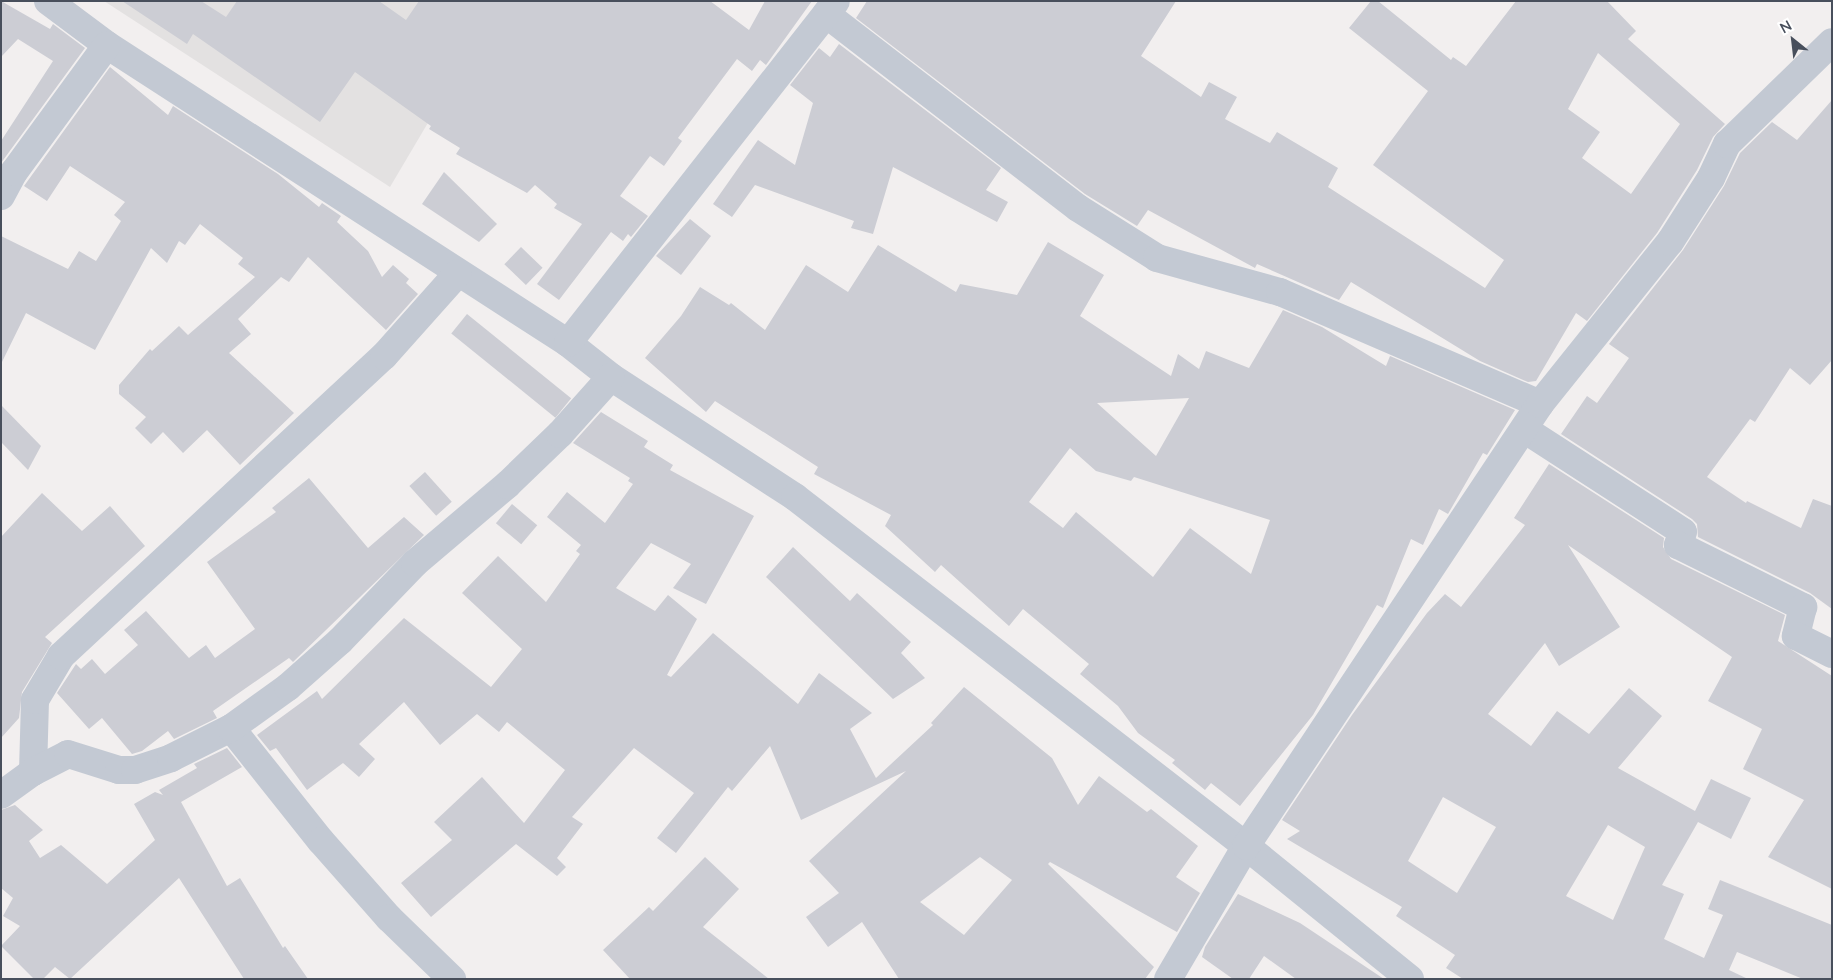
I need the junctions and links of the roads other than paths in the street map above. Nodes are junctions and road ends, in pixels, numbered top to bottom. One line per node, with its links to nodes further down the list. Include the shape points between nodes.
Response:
1 (48, 1): 4 (street)
2 (831, 7): 7 (street); 9 (street, via 1078,208 1157,258 1280,292)
3 (1832, 42): 9 (street, via 1727,144 1711,178 1670,242)
4 (107, 45): 5 (street, via 14,172); 6 (street)
5 (1, 196)
6 (458, 272): 7 (street); 13 (street, via 384,356 61,656 35,700)
7 (568, 343): 8 (street)
8 (611, 377): 12 (street, via 527,466 415,563 340,641 288,687); 15 (street, via 795,497)
9 (1540, 404): 10 (street)
10 (1524, 429): 11 (street, via 1683,532 1678,545 1803,607 1796,636); 15 (street)
11 (1832, 654)
12 (231, 728): 13 (street, via 171,758 135,770 119,770 68,754); 16 (street, via 321,842 389,918)
13 (33, 772): 14 (street)
14 (1, 795)
15 (1246, 846): 17 (street); 18 (street)
16 (452, 979)
17 (1168, 979)
18 (1410, 979)

